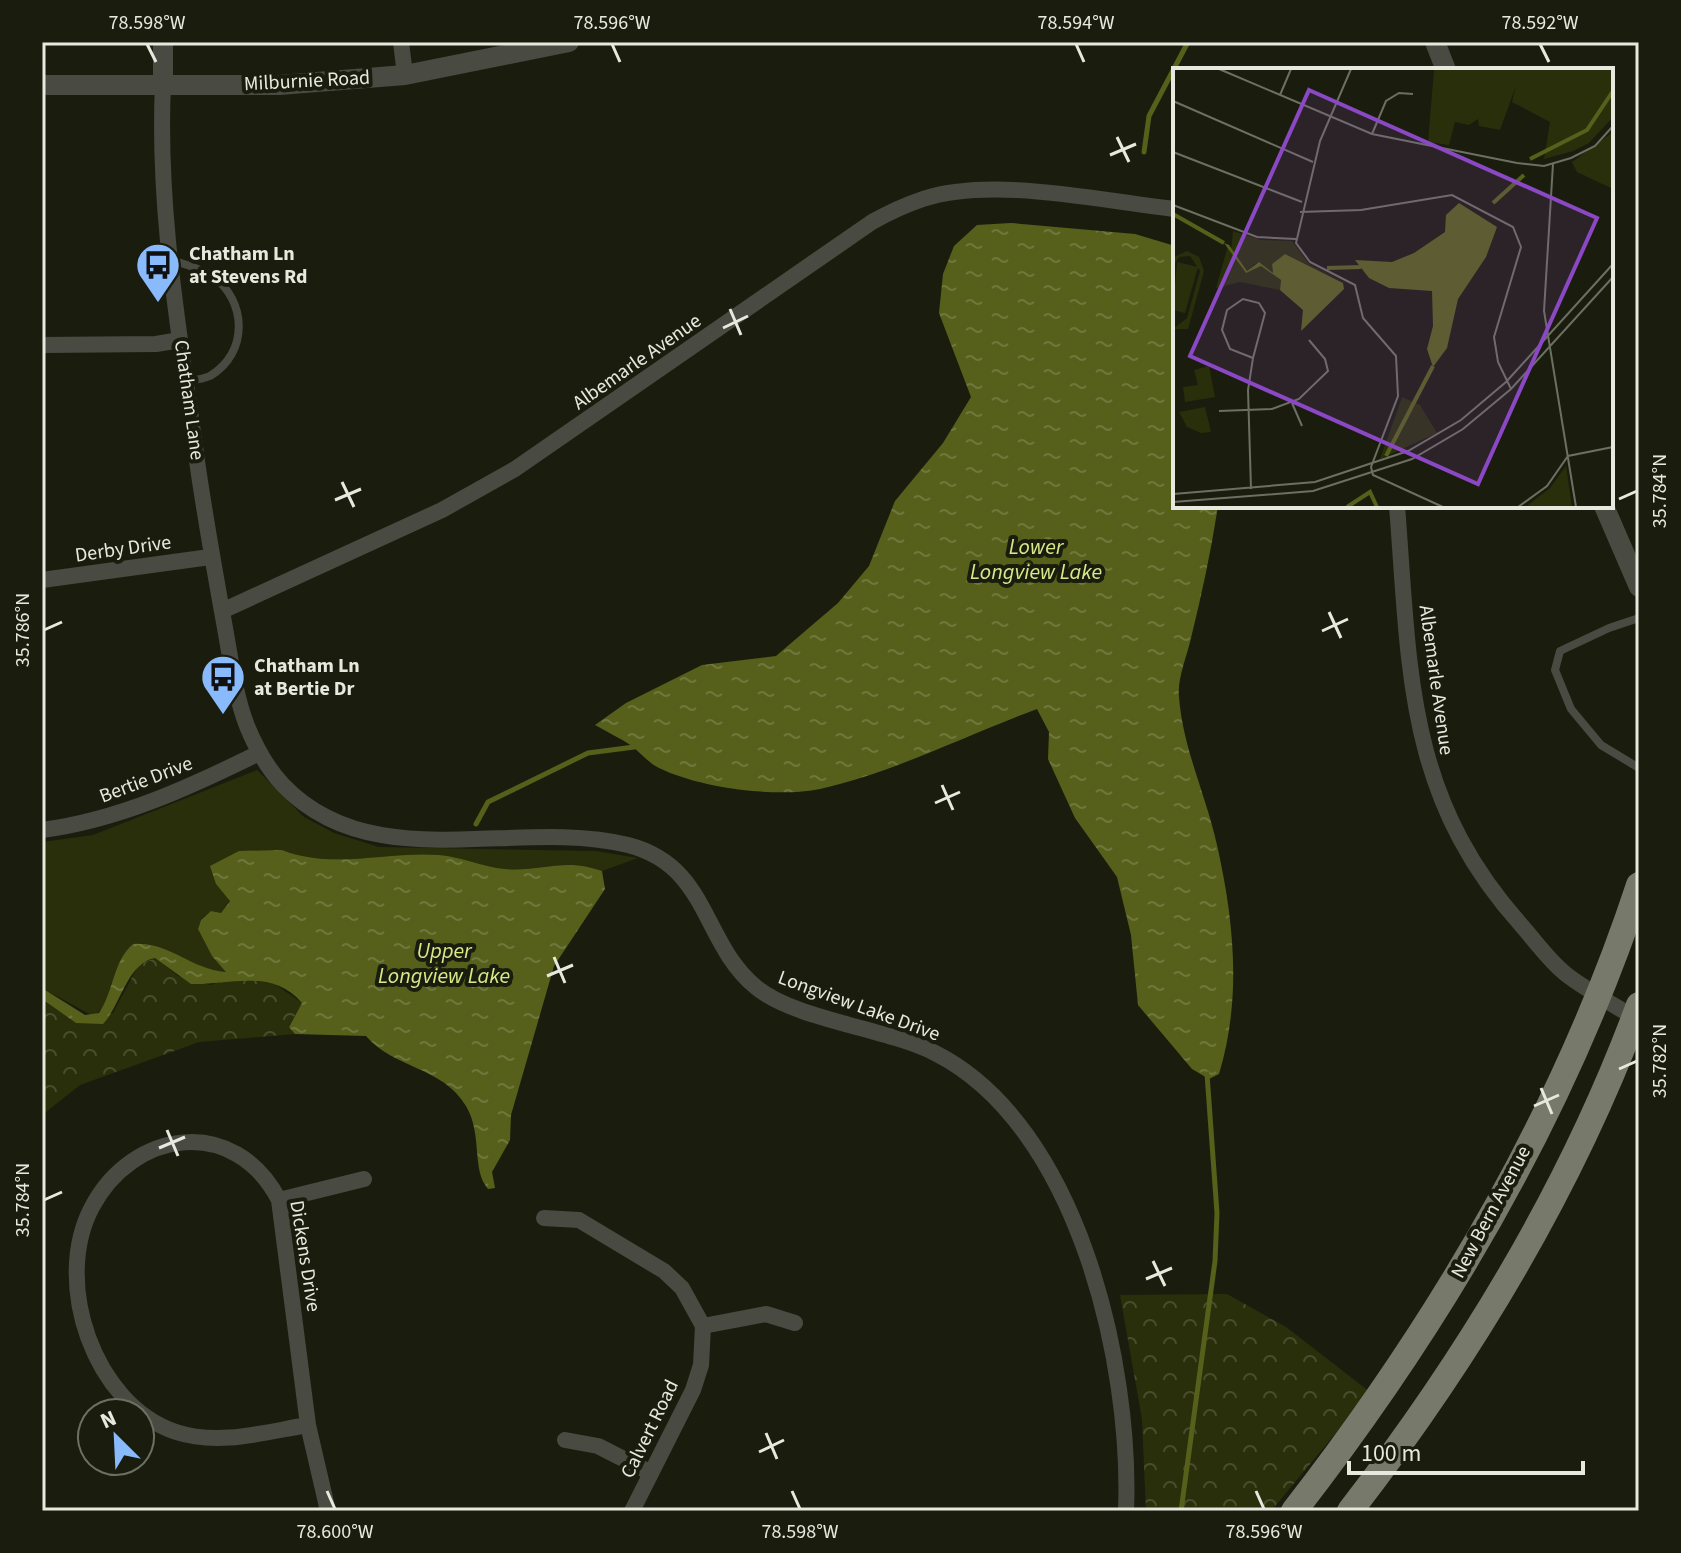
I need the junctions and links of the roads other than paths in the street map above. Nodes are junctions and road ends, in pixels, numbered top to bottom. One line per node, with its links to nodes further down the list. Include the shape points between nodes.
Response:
1 (163, 42): 7 (street, Chatham Lane)
2 (401, 42): 6 (street)
3 (569, 42): 6 (street, Milburnie Road)
4 (1435, 42): 5 (street)
5 (1445, 68)
6 (405, 75): 7 (street, Milburnie Road, via 279,85)
7 (163, 84): 8 (street, Milburnie Road); 10 (street, Chatham Lane, via 161,136)
8 (42, 85)
9 (1173, 209): 19 (street, Albemarle Avenue, via 997,189 944,194 901,207 515,469 442,510)
10 (170, 260): 11 (street, Chatham Lane); 13 (lane, via 212,276 228,292 241,319 237,346 218,369 209,377)
11 (180, 340): 12 (street); 13 (street, Chatham Lane)
12 (42, 345)
13 (186, 381): 16 (street, Chatham Lane)
14 (1397, 508): 25 (street, Albemarle Avenue, via 1414,693 1439,798 1493,892 1565,974)
15 (1605, 508): 18 (street)
16 (210, 557): 17 (street, Derby Drive); 19 (street, Chatham Lane)
17 (42, 580)
18 (1639, 587)
19 (222, 611): 21 (street, Chatham Lane, via 238,697)
20 (1639, 618): 22 (lane, via 1560,651 1555,670 1571,709 1601,745)
21 (259, 753): 23 (street, Bertie Drive, via 152,802 95,821); 37 (street, Longview Lake Drive, via 304,803 355,830 395,837 600,840 647,851 691,885 728,956 762,993 931,1051 968,1073 1003,1107 1056,1185 1094,1272 1122,1397)
22 (1639, 768)
23 (42, 830)
24 (1639, 885): 25 (main road, New Bern Avenue)
25 (1597, 995): 26 (street, Albemarle Avenue); 38 (main road, New Bern Avenue, via 1509,1185 1458,1277 1363,1422)
26 (1637, 1011): 39 (main road, via 1575,1150 1485,1317)
27 (364, 1179): 28 (street)
28 (279, 1200): 32 (street, Dickens Drive); 32 (street, Dickens Drive, via 258,1168 234,1149 217,1144 178,1143 134,1161 101,1191 90,1209 78,1251 80,1299 107,1378 137,1411 158,1424 208,1438)
29 (544, 1218): 31 (street, via 579,1220 664,1271 682,1288)
30 (795, 1323): 31 (street, via 766,1314)
31 (703, 1326): 34 (street, Calvert Road, via 701,1365 693,1390)
32 (308, 1425): 35 (street, Dickens Drive)
33 (565, 1440): 34 (street, via 598,1446)
34 (651, 1473): 36 (street, Calvert Road)
35 (328, 1511)
36 (632, 1511)
37 (1126, 1511)
38 (1294, 1511)
39 (1350, 1511)

